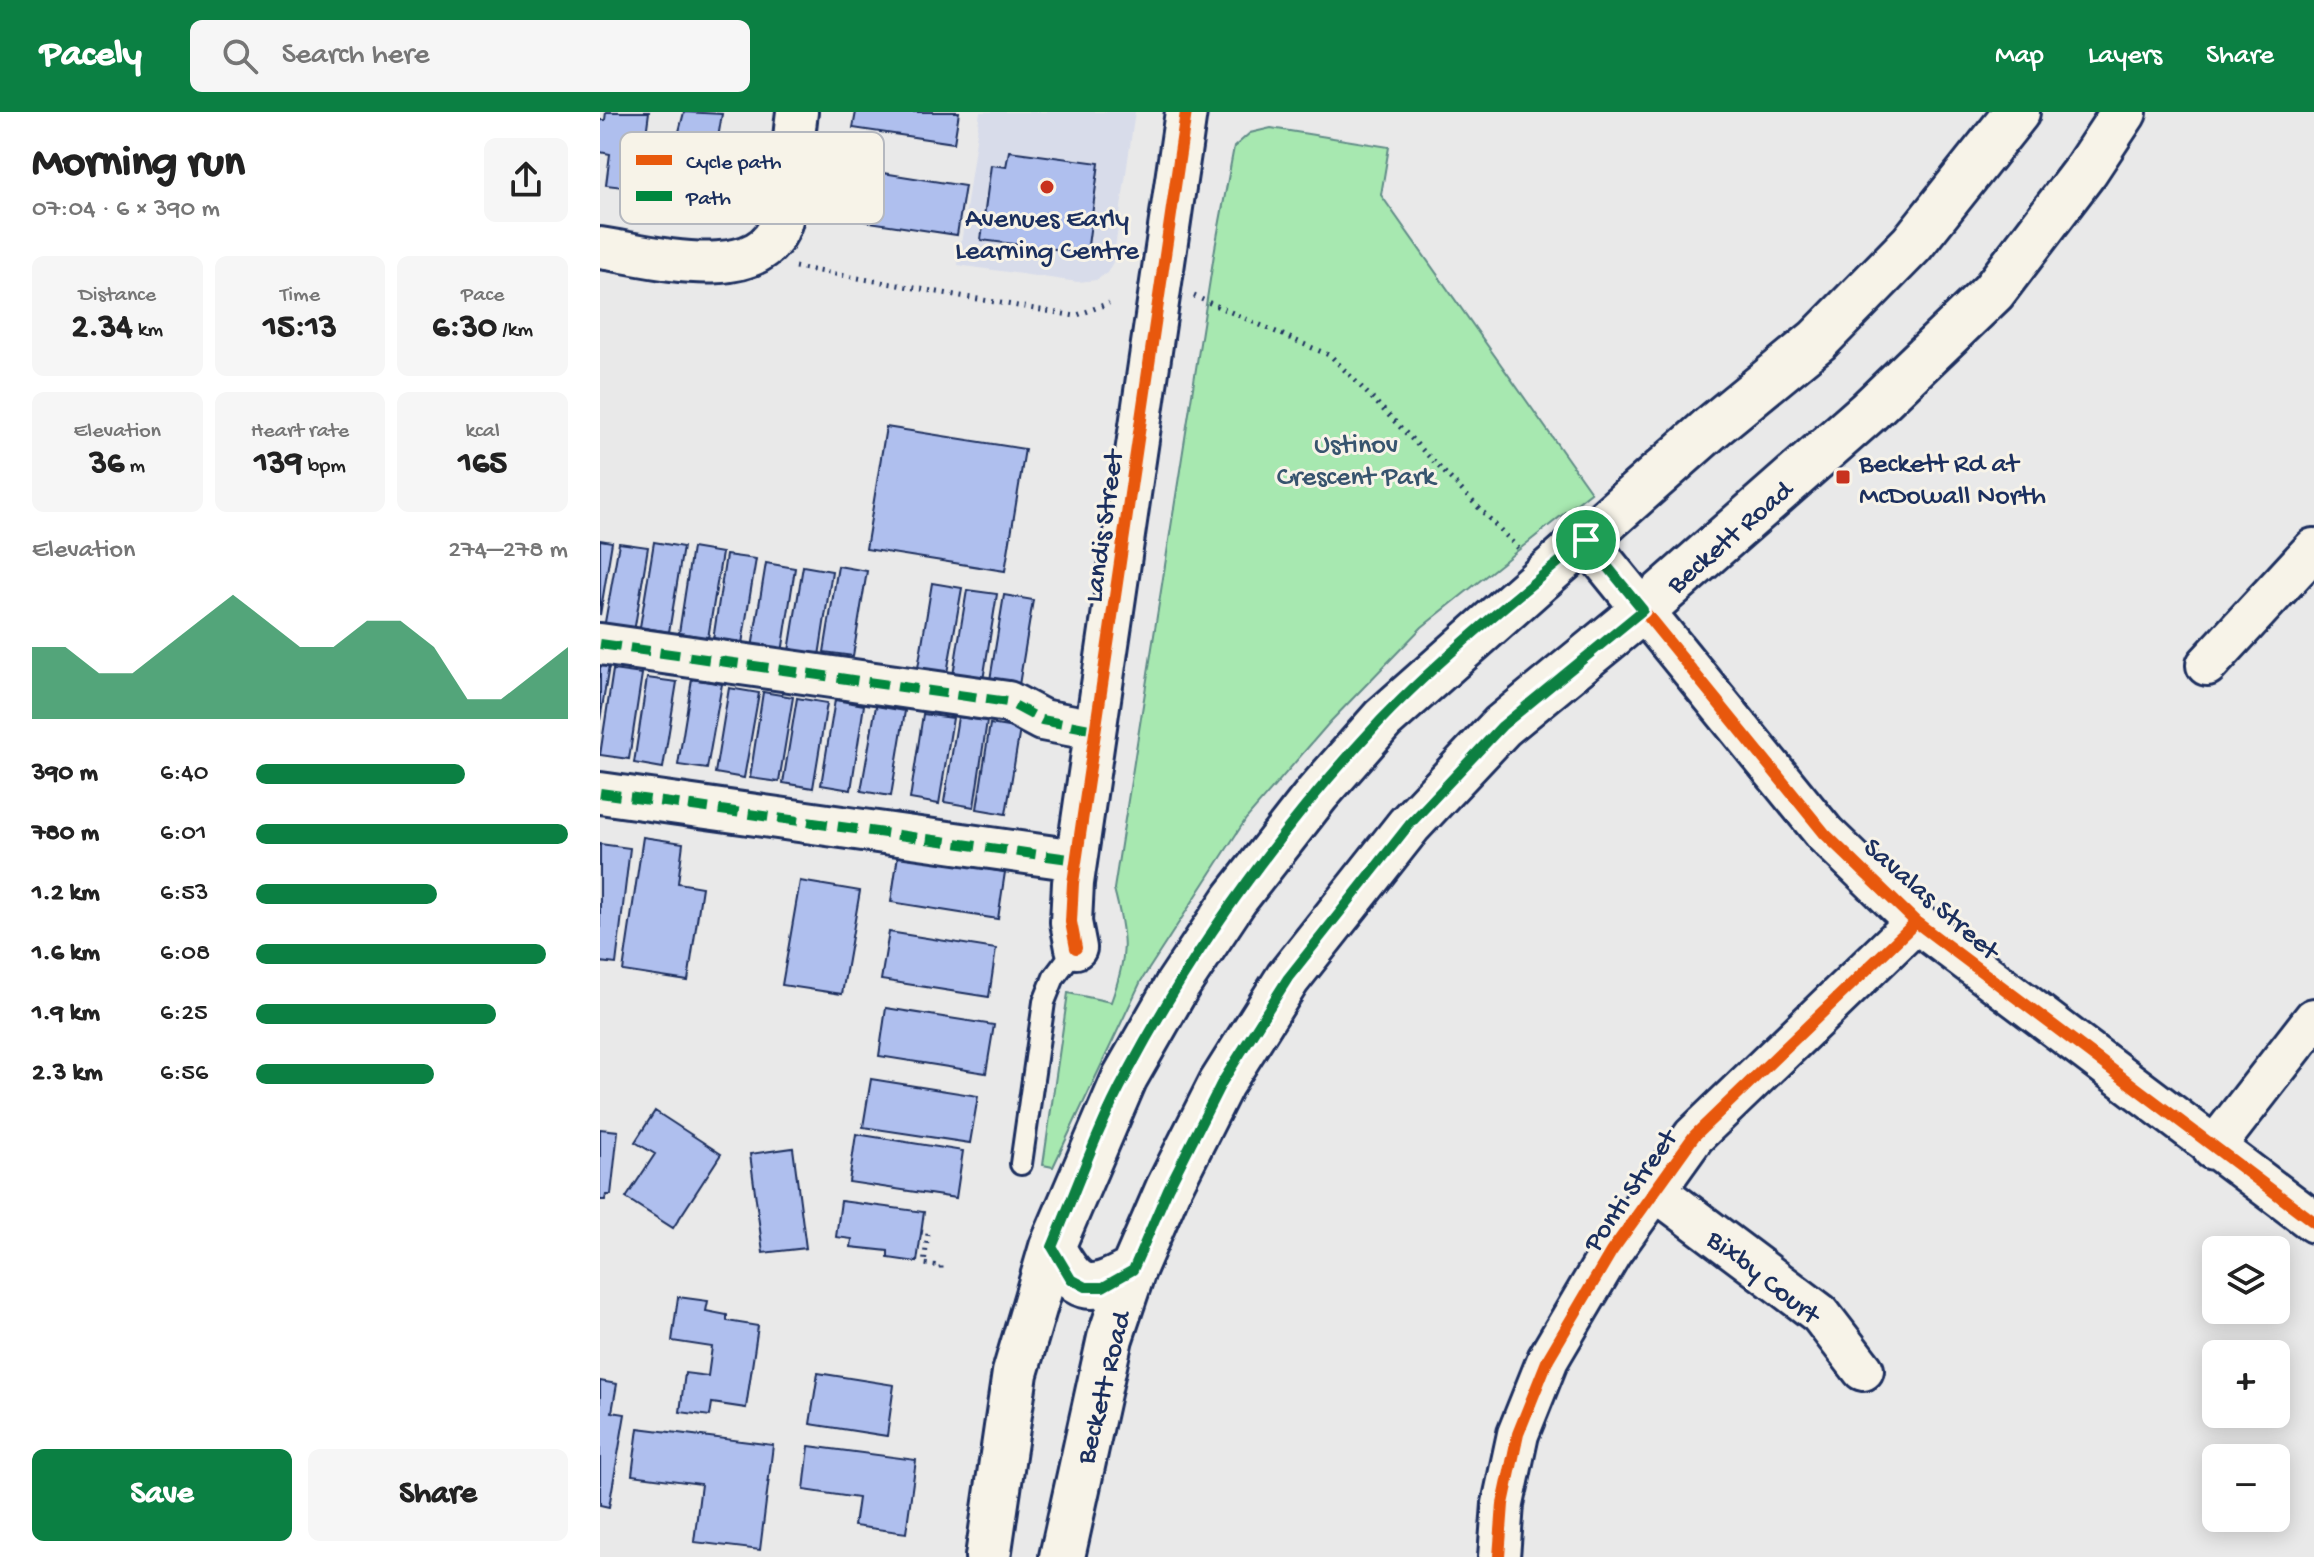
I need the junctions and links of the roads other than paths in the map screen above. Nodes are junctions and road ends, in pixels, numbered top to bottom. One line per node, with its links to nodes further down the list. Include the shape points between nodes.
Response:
1 (797, 112): 5 (street)
2 (1186, 112): 13 (street, Landis Street)
3 (2017, 112): 8 (main road, via 1912,244 1818,340)
4 (2124, 112): 10 (main road, Beckett Road, via 1993,292 1867,413)
5 (794, 132)
6 (783, 224): 7 (street, via 782,250 730,263)
7 (600, 248)
8 (1586, 540): 10 (street, Savalas Street); 23 (main road, via 1383,719 1235,899 1125,1077)
9 (2314, 549): 12 (street)
10 (1643, 610): 16 (street, Savalas Street, via 1825,834); 24 (main road, Beckett Road, via 1502,726 1409,825 1288,978 1221,1084)
11 (600, 644): 13 (street, via 1008,702 1042,720)
12 (2207, 665)
13 (1095, 730): 15 (street, Landis Street)
14 (600, 793): 15 (street)
15 (1076, 860): 17 (street, Landis Street, via 1071,905)
16 (1916, 922): 19 (street, Savalas Street); 21 (street, Ponti Street, via 1694,1136)
17 (1076, 948): 20 (lane, Landis Street, via 1054,977 1044,1002)
18 (2314, 1019): 19 (street)
19 (2213, 1149): 22 (street, Savalas Street)
20 (1021, 1164)
21 (1655, 1190): 25 (street, Bixby Court, via 1820,1314); 28 (street, Ponti Street, via 1611,1252 1548,1359 1518,1434 1503,1504)
22 (2314, 1222)
23 (1052, 1247): 24 (main road, via 1071,1279 1086,1287 1103,1287); 26 (main road, via 1015,1373)
24 (1133, 1270): 27 (main road, Beckett Road, via 1106,1351)
25 (1863, 1370)
26 (988, 1557)
27 (1062, 1557)
28 (1499, 1557)

